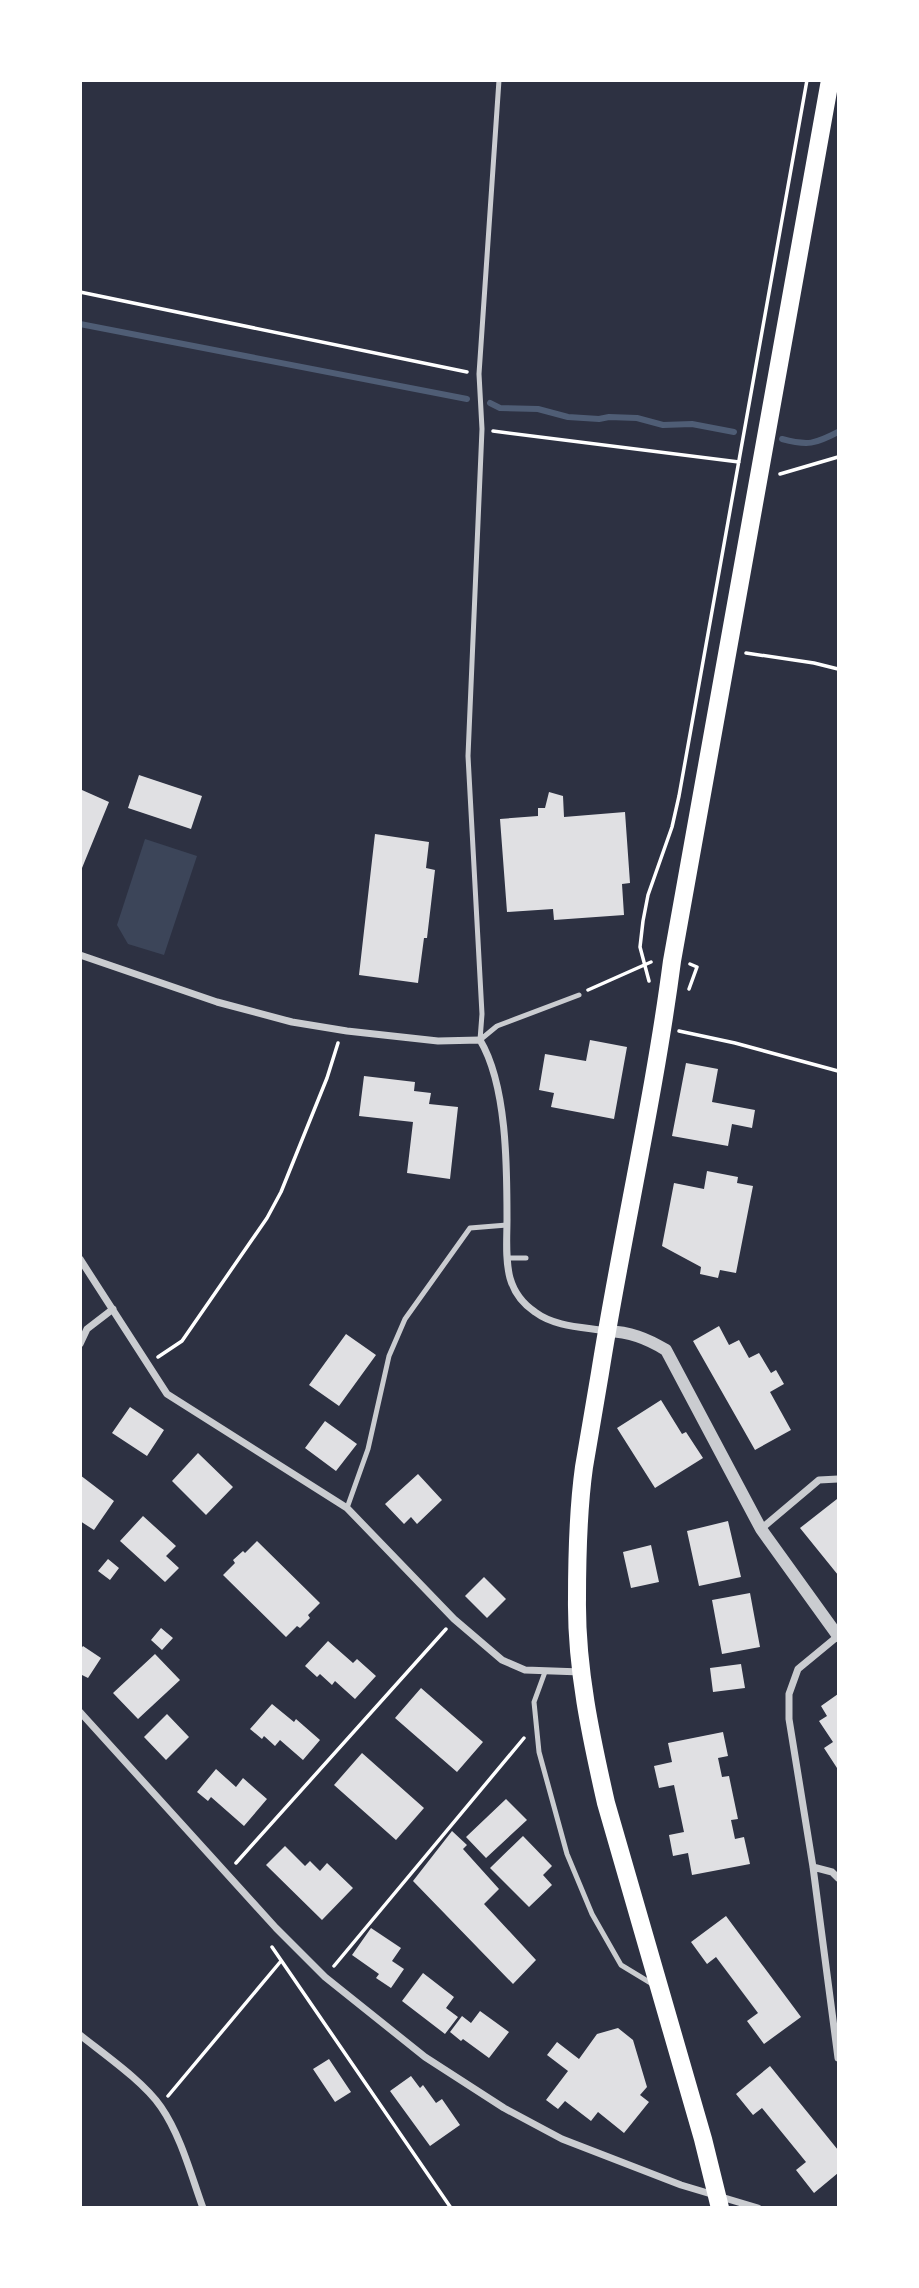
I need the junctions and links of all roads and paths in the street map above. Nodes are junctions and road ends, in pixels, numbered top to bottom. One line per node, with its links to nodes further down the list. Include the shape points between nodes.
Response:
1 (499, 80): 5 (lane)
2 (807, 80): 8 (path)
3 (830, 80): 9 (main road)
4 (80, 292): 5 (path)
5 (479, 374): 6 (lane)
6 (482, 429): 8 (path); 19 (lane, via 468,756)
7 (838, 457): 10 (path)
8 (739, 462): 9 (path); 15 (path, via 679,796 643,921 640,947)
9 (760, 470): 11 (main road)
10 (780, 474)
11 (728, 650): 12 (path); 17 (main road)
12 (838, 669)
13 (80, 955): 18 (street, via 265,1017)
14 (655, 961): 15 (path)
15 (644, 965): 16 (path)
16 (579, 995): 19 (lane, via 497,1026)
17 (663, 1027): 20 (path); 26 (main road)
18 (343, 1030): 19 (street, via 438,1041); 28 (path, via 267,1218 182,1340)
19 (480, 1040): 21 (street, via 494,1069 500,1108 507,1166)
20 (838, 1071)
21 (507, 1225): 22 (street); 30 (lane, via 470,1228 405,1320 389,1356 368,1449)
22 (507, 1258): 23 (lane); 26 (street, via 515,1290 535,1313 561,1324)
23 (526, 1258)
24 (80, 1259): 25 (street)
25 (113, 1309): 27 (street, via 87,1329); 28 (street)
26 (607, 1331): 31 (street, via 627,1332 666,1350); 35 (main road, via 580,1504 576,1601)
27 (80, 1344)
28 (148, 1364): 30 (street, via 167,1394)
29 (838, 1479): 31 (street, via 819,1480)
30 (347, 1508): 32 (street)
31 (761, 1529): 33 (street)
32 (454, 1619): 34 (street, via 502,1660); 39 (path)
33 (838, 1636): 38 (street, via 798,1669 789,1694 789,1720)
34 (545, 1672): 35 (street); 44 (lane, via 534,1702 539,1752 567,1854 592,1914 621,1965)
35 (581, 1672): 44 (main road, via 606,1803)
36 (80, 1712): 39 (street)
37 (526, 1736): 43 (path)
38 (813, 1867): 40 (street); 46 (street)
39 (227, 1874): 41 (street)
40 (838, 1878)
41 (276, 1928): 42 (path, via 267,1940); 43 (street)
42 (281, 1961): 47 (path); 50 (path)
43 (325, 1976): 48 (street, via 425,2057 504,2108 562,2139)
44 (660, 1989): 48 (main road)
45 (80, 2035): 49 (street, via 160,2105)
46 (838, 2058)
47 (172, 2091)
48 (719, 2202): 51 (street)
49 (203, 2207)
50 (451, 2207)
51 (758, 2207)

